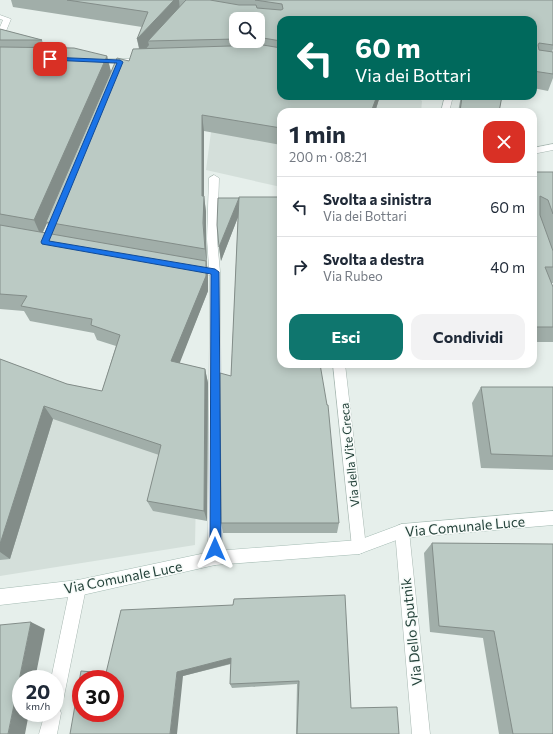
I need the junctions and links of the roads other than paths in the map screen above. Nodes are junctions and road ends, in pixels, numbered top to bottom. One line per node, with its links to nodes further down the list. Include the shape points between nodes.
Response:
1 (0, 17): 2 (street, via 7,19)
2 (0, 36)
3 (82, 60): 4 (street, via 119,65)
4 (142, 61)
5 (553, 147): 6 (street)
6 (537, 150)
7 (214, 178): 9 (street, via 212,239)
8 (184, 267): 9 (street)
9 (215, 272): 14 (street)
10 (339, 368): 13 (street, Via della Vite Greca)
11 (553, 518): 12 (street, Via Comunale Luce)
12 (402, 531): 13 (street, Via Comunale Luce); 20 (street, Via Dello Sputnik)
13 (359, 547): 14 (street, Via Comunale Luce)
14 (215, 558): 15 (street, Via Comunale Luce)
15 (78, 588): 16 (street, Via Comunale Luce); 17 (street)
16 (0, 597)
17 (61, 670)
18 (50, 722): 19 (street)
19 (48, 734)
20 (421, 734)

